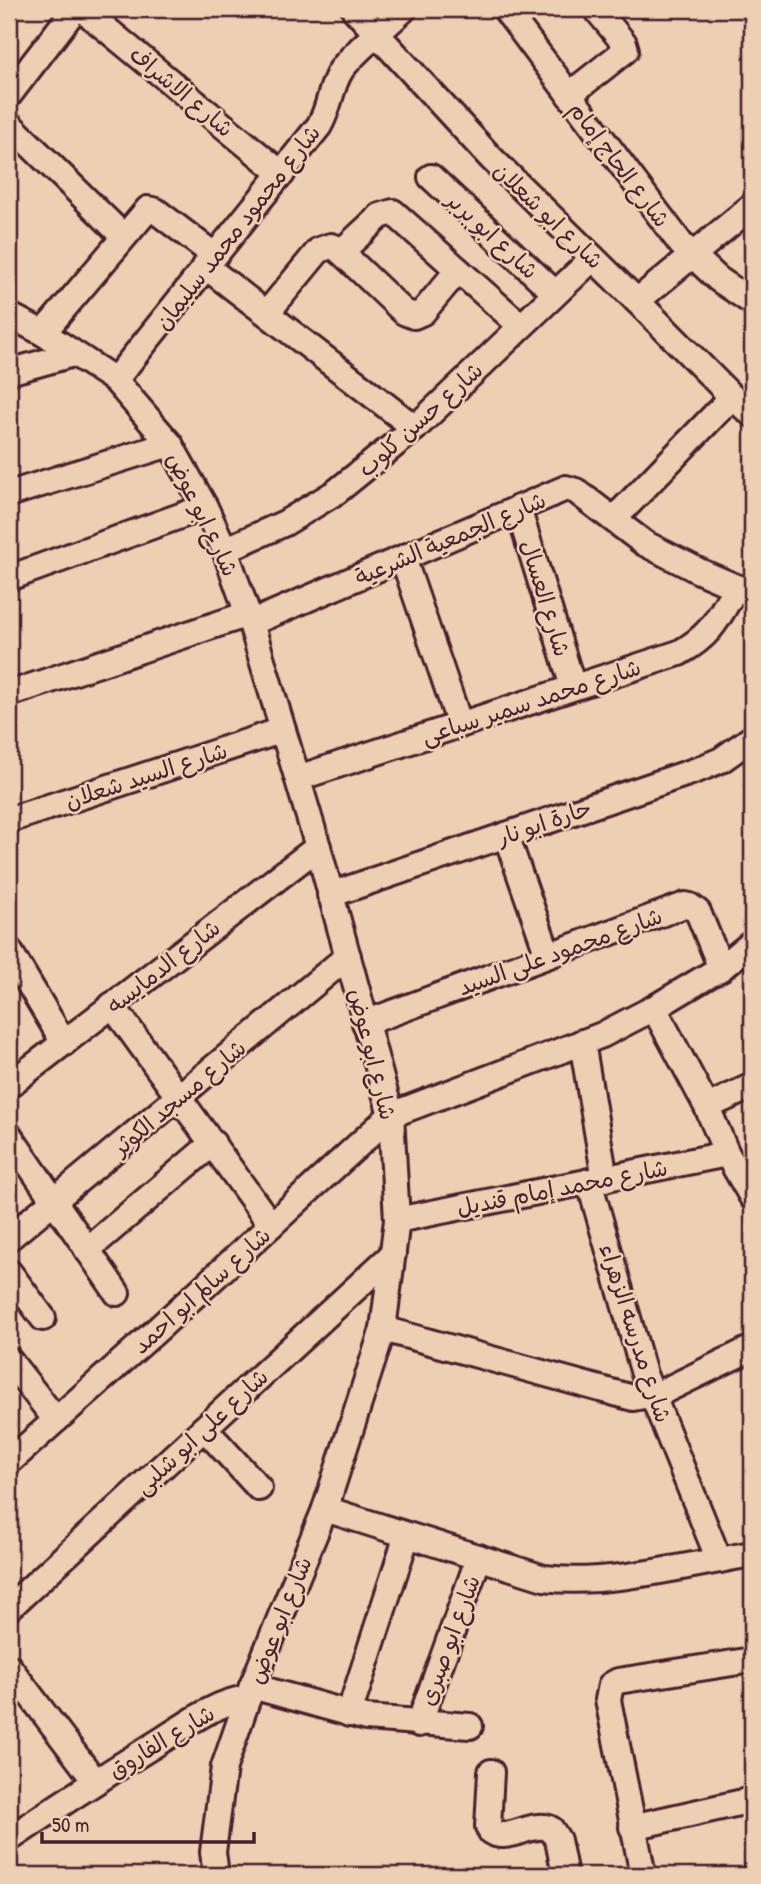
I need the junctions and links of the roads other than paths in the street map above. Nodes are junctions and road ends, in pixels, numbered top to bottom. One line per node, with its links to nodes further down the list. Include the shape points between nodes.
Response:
1 (75, 9): 8 (street)
2 (82, 9): 11 (street, شارع الاشراف)
3 (354, 9): 7 (street, شارع ابو شعلان)
4 (404, 9): 7 (street, شارع محمود محمد سليمان)
5 (505, 9): 9 (street, شارع الحاج إمام)
6 (596, 9): 9 (street, via 626,50)
7 (378, 35): 11 (street, شارع محمود محمد سليمان, via 341,71 327,112); 17 (street, شارع ابو شعلان, via 491,158)
8 (9, 94)
9 (569, 95): 16 (street, شارع الحاج إمام)
10 (9, 124): 14 (street)
11 (282, 174): 18 (street, شارع محمود محمد سليمان)
12 (431, 177): 20 (street, شارع ابو بربر)
13 (752, 206): 16 (street)
14 (123, 236): 18 (street, via 144,211 152,209); 26 (street)
15 (341, 252): 19 (street, via 380,216 393,212); 19 (street, via 404,312 414,316 423,312); 23 (street, via 331,246 318,250)
16 (692, 257): 21 (street); 22 (street, شارع الحاج إمام)
17 (593, 258): 20 (street, شارع حسن كلوب); 21 (street, شارع ابو شعلان)
18 (210, 261): 23 (street); 29 (street, شارع محمود محمد سليمان)
19 (458, 270): 25 (street)
20 (555, 293): 25 (street, شارع حسن كلوب)
21 (638, 301): 30 (street, شارع ابو شعلان)
22 (752, 302)
23 (267, 313): 32 (street)
24 (9, 315): 26 (street, شارع ابو عوض)
25 (521, 326): 32 (street, شارع حسن كلوب)
26 (43, 333): 27 (street, شارع ابو عوض)
27 (73, 354): 28 (street); 29 (street, شارع ابو عوض)
28 (9, 372)
29 (115, 380): 33 (street, شارع ابو عوض)
30 (732, 397): 31 (street, شارع ابو شعلان); 37 (street)
31 (752, 414)
32 (415, 428): 38 (street, شارع حسن كلوب, via 311,509)
33 (170, 444): 34 (street); 35 (street, شارع ابو عوض)
34 (9, 494)
35 (205, 507): 38 (street, شارع ابو عوض); 40 (street)
36 (518, 508): 37 (street, شارع الجمعية الشرعية, via 571,488); 39 (street, شارع الجمعية الشرعية); 43 (street, شارع العسال)
37 (614, 519): 41 (street, شارع الجمعية الشرعية, via 644,543)
38 (225, 550): 42 (street, شارع ابو عوض)
39 (403, 558): 42 (street, شارع الجمعية الشرعية); 45 (street)
40 (9, 578)
41 (744, 591): 43 (street, شارع محمد سمير سباعى, via 711,630 679,653)
42 (249, 618): 44 (street, شارع الجمعية الشرعية); 46 (street, شارع ابو عوض)
43 (573, 687): 45 (street, شارع محمد سمير سباعى)
44 (9, 694)
45 (460, 725): 48 (street, شارع محمد سمير سباعى)
46 (283, 730): 48 (street, شارع ابو عوض); 49 (street, شارع السيد شعلان)
47 (752, 738): 50 (street, حارة ابو نار, via 697,770)
48 (298, 778): 51 (street, شارع ابو عوض)
49 (9, 820)
50 (506, 835): 52 (street, حارة ابو نار); 55 (street)
51 (318, 847): 52 (street, شارع ابو عوض); 58 (street, شارع الدمايسه)
52 (330, 895): 56 (street, شارع ابو عوض)
53 (752, 943): 57 (street)
54 (9, 950): 62 (street)
55 (548, 955): 57 (street, شارع محمود على السيد, via 685,905 698,912); 60 (street, شارع محمود على السيد)
56 (348, 956): 60 (street, شارع ابو عوض); 65 (street, شارع مسجد الكوثر)
57 (721, 968): 59 (street)
58 (113, 1005): 62 (street, شارع الدمايسه); 65 (street)
59 (654, 1008): 61 (street); 66 (street)
60 (365, 1023): 67 (street, شارع ابو عوض)
61 (582, 1042): 67 (street); 71 (street, شارع مدرسه الزهراء)
62 (64, 1043): 63 (street, شارع الدمايسه)
63 (11, 1077)
64 (752, 1086): 66 (street)
65 (179, 1097): 69 (street); 73 (street, شارع مسجد الكوثر)
66 (707, 1107): 70 (street)
67 (391, 1115): 74 (street, شارع ابو عوض); 75 (street, شارع سالم ابو احمد)
68 (9, 1135): 73 (street)
69 (213, 1143): 75 (street); 77 (street)
70 (727, 1154): 71 (street, شارع محمد إمام قنديل); 72 (street)
71 (597, 1180): 74 (street, شارع محمد إمام قنديل); 85 (street, شارع مدرسه الزهراء, via 637,1352)
72 (752, 1198)
73 (54, 1202): 76 (street, شارع مسجد الكوثر); 77 (street)
74 (397, 1220): 78 (street, شارع ابو عوض)
75 (271, 1225): 86 (street, شارع سالم ابو احمد)
76 (9, 1238)
77 (87, 1250): 80 (street)
78 (393, 1254): 82 (street, شارع ابو عوض); 87 (street, شارع على ابو شلبى)
79 (9, 1272): 81 (street)
80 (117, 1293)
81 (43, 1318)
82 (383, 1329): 85 (street, via 624,1396); 90 (street, شارع ابو عوض)
83 (752, 1348): 85 (street)
84 (9, 1360): 86 (street)
85 (652, 1396): 94 (street, شارع مدرسه الزهراء)
86 (56, 1420): 88 (street, شارع سالم ابو احمد)
87 (204, 1429): 89 (street); 95 (street, شارع على ابو شلبى)
88 (9, 1462)
89 (259, 1488)
90 (324, 1509): 91 (street); 98 (street, شارع ابو عوض)
91 (407, 1535): 93 (street); 99 (street)
92 (752, 1554): 94 (street)
93 (479, 1557): 94 (street, via 544,1577 582,1581); 100 (street, شارع ابو صبرى)
94 (719, 1560)
95 (9, 1608)
96 (752, 1660): 105 (street, via 611,1685 608,1700)
97 (9, 1667): 103 (street)
98 (250, 1692): 99 (street); 103 (street, شارع الفاروق, via 211,1710); 107 (street, شارع ابو عوض, via 224,1767 213,1852)
99 (349, 1714): 100 (street)
100 (419, 1724): 101 (street)
101 (470, 1726)
102 (491, 1773): 108 (street, via 491,1832 502,1835 551,1829)
103 (95, 1781): 106 (street, شارع الفاروق)
104 (752, 1800): 105 (street)
105 (632, 1827): 109 (street)
106 (9, 1839)
107 (216, 1875)
108 (565, 1875)
109 (643, 1875)

